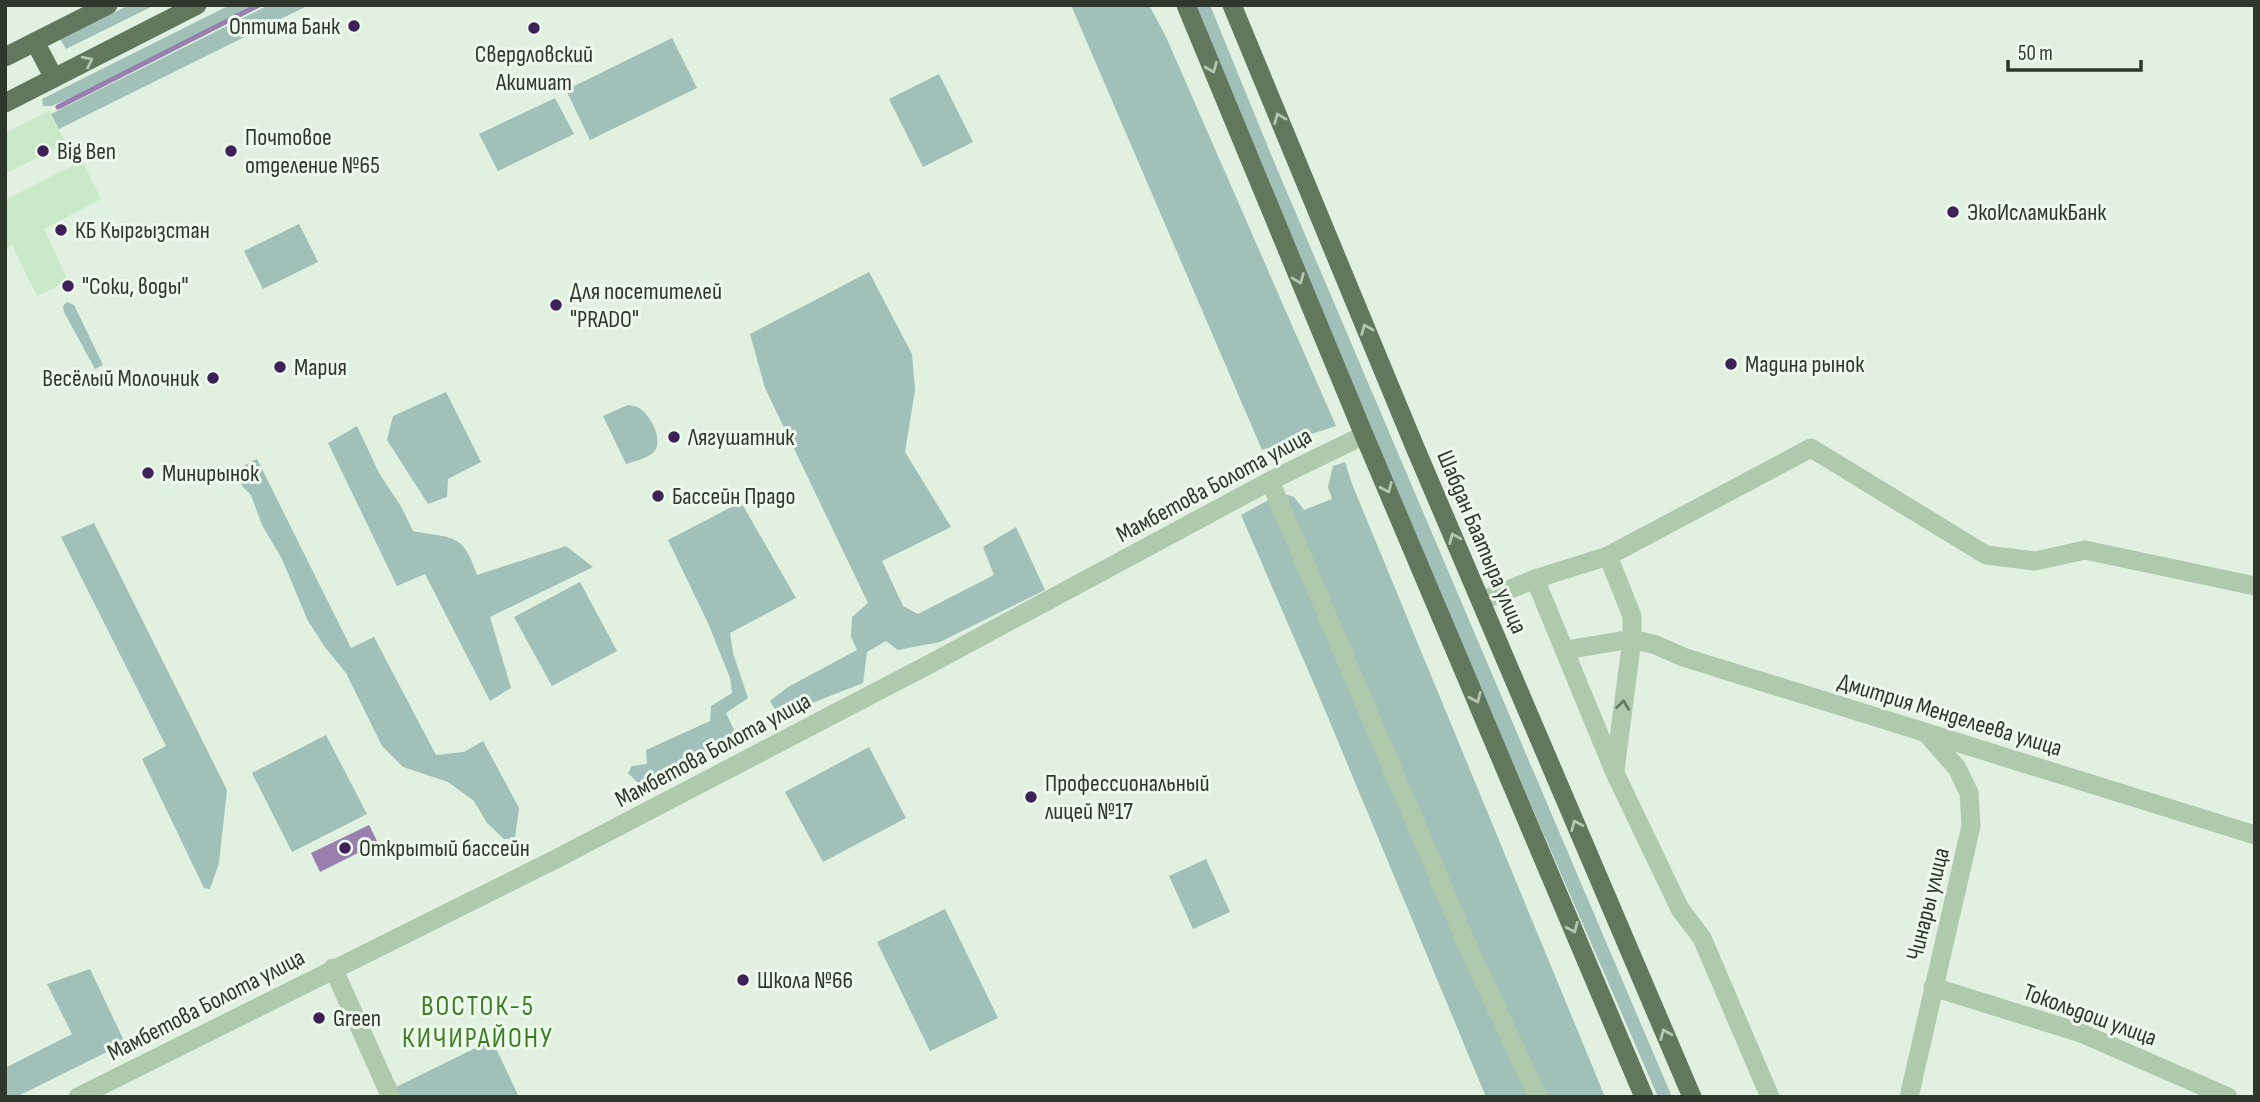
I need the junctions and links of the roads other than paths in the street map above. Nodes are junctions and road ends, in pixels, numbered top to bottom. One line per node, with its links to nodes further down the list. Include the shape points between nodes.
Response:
1 (108, 5): 5 (main road)
2 (197, 5): 7 (main road, one-way to 2)
3 (1186, 5): 9 (main road, one-way to 9)
4 (1232, 5): 14 (main road, Шабдан Баатыра улица, one-way to 4)
5 (35, 42): 6 (main road); 7 (main road)
6 (5, 57)
7 (54, 78): 8 (main road)
8 (5, 103)
9 (1364, 435): 10 (street, Мамбетова Болота улица); 26 (main road, one-way to 26)
10 (1270, 481): 20 (street, Мамбетова Болота улица, via 614,829); 25 (street, via 1472,956)
11 (1608, 556): 12 (street); 13 (street, via 1811,448 1986,555 2035,561 2085,550); 15 (street, via 1632,616)
12 (1535, 579): 14 (street); 16 (street)
13 (2255, 586)
14 (1481, 601): 27 (main road, Шабдан Баатыра улица, one-way to 14)
15 (1632, 639): 16 (street); 17 (street, Дмитрия Менделеева улица); 18 (street, one-way to 15)
16 (1566, 650): 18 (street)
17 (1927, 733): 19 (street, Дмитрия Менделеева улица); 21 (street, Чинары улица, via 1957,768 1969,793 1971,826)
18 (1615, 773): 28 (street, via 1680,909 1702,938)
19 (2255, 835)
20 (333, 968): 23 (street, Мамбетова Болота улица); 24 (street)
21 (1933, 987): 22 (street, Токольдош улица, via 2081,1033); 29 (street, Чинары улица)
22 (2198, 1090): 30 (street, Токольдош улица)
23 (78, 1097)
24 (391, 1097)
25 (1538, 1097)
26 (1644, 1097)
27 (1692, 1097)
28 (1770, 1097)
29 (1909, 1097)
30 (2228, 1097)

